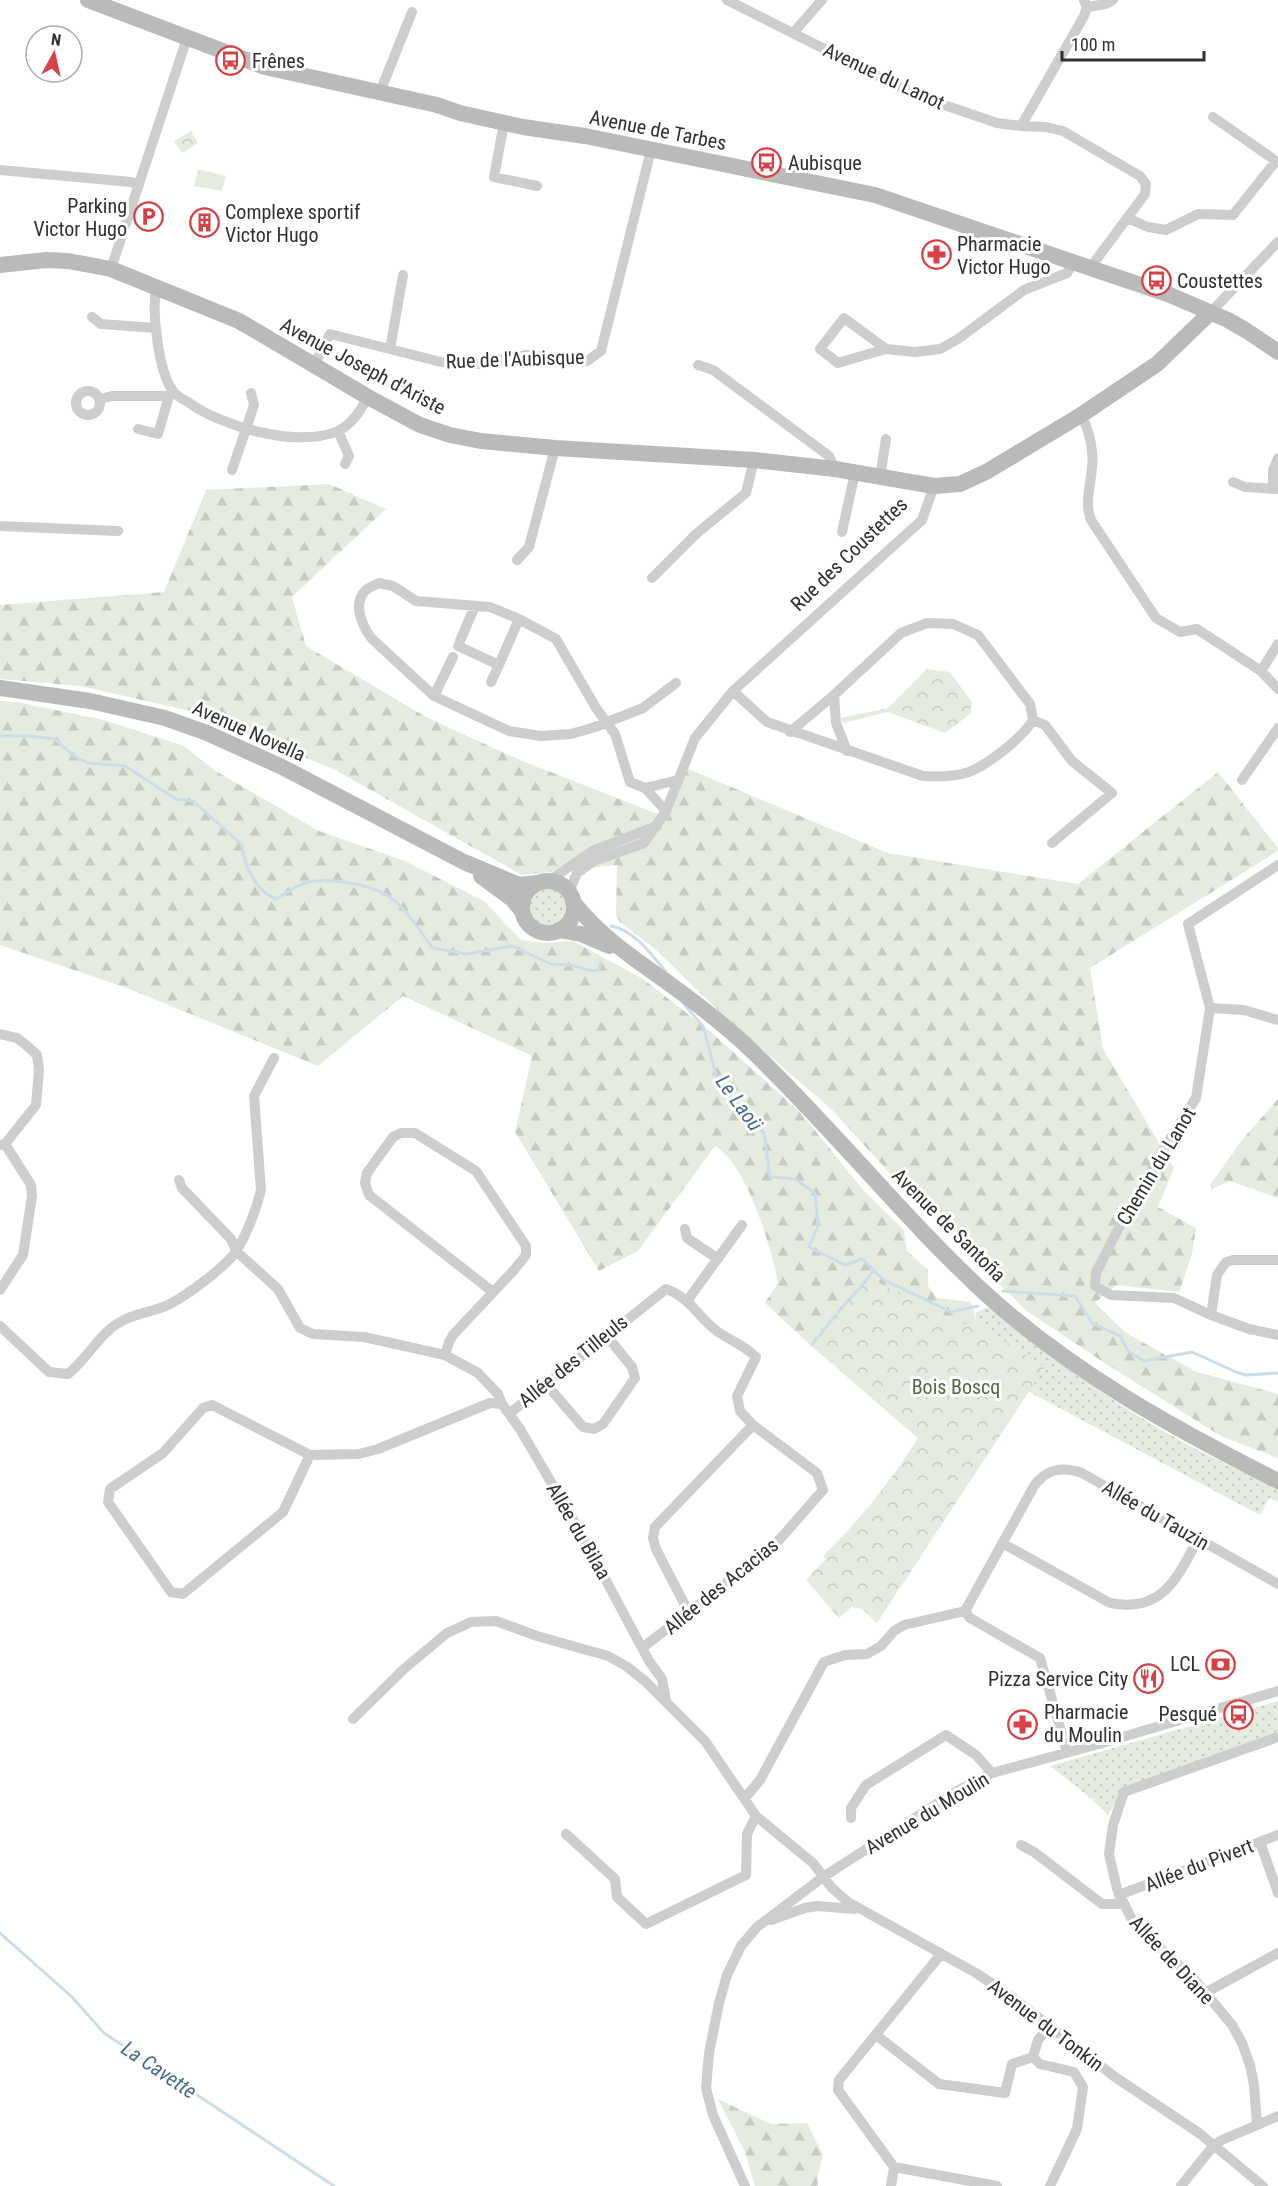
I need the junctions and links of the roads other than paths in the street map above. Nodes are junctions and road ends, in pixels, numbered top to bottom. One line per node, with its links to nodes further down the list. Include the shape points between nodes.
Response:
1 (88, 0): 9 (street, Avenue de Tarbes)
2 (727, 0): 6 (street, Avenue du Lanot)
3 (822, 0): 8 (street)
4 (1113, 0): 5 (street)
5 (1086, 4): 13 (street, via 1084,16)
6 (751, 5): 8 (street, Avenue du Lanot)
7 (412, 12): 10 (street)
8 (793, 33): 13 (street, Avenue du Lanot, via 918,96 997,123)
9 (187, 38): 10 (street, Avenue de Tarbes, via 265,67); 16 (street)
10 (380, 92): 12 (street, Avenue de Tarbes)
11 (1213, 117): 18 (street, via 1276,161 1233,215 1198,214 1166,230)
12 (504, 123): 14 (street, Avenue de Tarbes); 17 (street, via 494,177)
13 (1021, 126): 18 (street, Avenue du Lanot, via 1063,131 1140,176 1146,184 1145,194)
14 (651, 150): 20 (street, Avenue de Tarbes, via 875,195); 29 (street, Rue de l'Aubisque, via 601,351 587,361 526,355 479,364 441,362)
15 (0, 170): 16 (street)
16 (139, 185): 23 (street)
17 (537, 186)
18 (1127, 218): 22 (street, Avenue du Lanot)
19 (1278, 242): 26 (street)
20 (1074, 262): 22 (street, Avenue de Tarbes); 30 (street, via 1067,273 1024,290 940,348 915,352)
21 (0, 266): 23 (street, Avenue Joseph d'Ariste, via 46,260)
22 (1090, 268): 26 (street, Avenue de Tarbes)
23 (111, 269): 25 (street, Avenue Joseph d'Ariste)
24 (403, 275): 29 (street)
25 (156, 288): 28 (street); 32 (street, Avenue Joseph d'Ariste, via 239,321)
26 (1211, 312): 31 (street, Avenue de Tarbes); 38 (street, via 1157,364)
27 (92, 317): 28 (street, via 101,324)
28 (156, 328): 35 (street)
29 (390, 349): 32 (street, Rue de l'Aubisque, via 330,334)
30 (886, 349): 30 (street, via 844,318 820,349 838,363)
31 (1278, 352)
32 (314, 365): 36 (street, Avenue Joseph d'Ariste)
33 (698, 365): 48 (street, via 713,370 829,456)
34 (251, 393): 39 (street, via 254,405)
35 (171, 394): 37 (street); 39 (street, via 217,418); 40 (street, via 158,434)
36 (368, 397): 41 (street, via 353,421); 43 (street, Avenue Joseph d'Ariste, via 420,425 450,435)
37 (100, 399)
38 (1081, 415): 52 (street, via 986,472 960,484); 64 (street, via 1093,464 1087,510 1156,618 1179,632 1197,629)
39 (247, 428): 41 (street, via 298,437); 47 (street)
40 (138, 429)
41 (338, 431): 46 (street, via 349,456)
42 (885, 439): 50 (street)
43 (555, 448): 45 (street, Avenue Joseph d'Ariste); 57 (street, via 529,547)
44 (1278, 458): 53 (street, via 1273,470)
45 (754, 460): 48 (street, Avenue Joseph d'Ariste); 58 (street, via 746,493 696,534)
46 (345, 464)
47 (232, 470)
48 (835, 470): 49 (street, Avenue Joseph d'Ariste)
49 (855, 473): 50 (street, Avenue Joseph d'Ariste); 56 (street)
50 (880, 477): 52 (street, Avenue Joseph d'Ariste)
51 (1233, 482): 53 (street, via 1245,487)
52 (934, 486): 69 (street, Rue des Coustettes, via 922,520)
53 (1276, 488)
54 (0, 526): 55 (street)
55 (118, 531)
56 (842, 532)
57 (517, 560)
58 (652, 578)
59 (475, 606): 60 (street, via 490,607); 63 (street, via 459,644); 71 (street, via 416,601 393,586 379,583 365,590 359,605 363,626)
60 (519, 619): 63 (street); 73 (street, via 556,639)
61 (1278, 644): 64 (street)
62 (453, 657): 71 (street)
63 (499, 665): 65 (street)
64 (1261, 671): 68 (street)
65 (490, 682)
66 (676, 683): 73 (street, via 644,708)
67 (0, 688): 83 (street, Avenue Novella, via 90,701 165,718 207,733 282,766)
68 (1278, 689)
69 (733, 691): 75 (street, via 767,722); 77 (street, Rue des Coustettes, via 695,738)
70 (834, 694): 72 (street, via 901,633 927,623 952,624 978,635 1030,704); 75 (street); 76 (street, via 836,723)
71 (434, 696): 73 (street, via 509,731 541,736 571,734)
72 (1033, 720): 76 (street, via 1027,731 989,760 969,772 943,777 922,776); 82 (street, via 1045,725 1072,761 1112,793)
73 (607, 723): 79 (street, via 615,734 630,782)
74 (1278, 728): 78 (street)
75 (790, 732): 76 (street)
76 (848, 751)
77 (678, 780): 79 (street); 80 (street, Rue des Coustettes)
78 (1242, 780)
79 (645, 788): 80 (street)
80 (666, 811): 81 (street, Rue des Coustettes)
81 (657, 826): 85 (street, via 592,851); 86 (street, Rue des Coustettes, via 644,843 594,861 577,873)
82 (1052, 843)
83 (464, 862): 85 (street, Avenue Novella, via 519,885); 87 (street, Avenue Novella)
84 (1278, 865): 90 (street, Chemin du Lanot, via 1188,924)
85 (543, 882): 86 (street, via 563,886); 87 (street, via 525,894)
86 (571, 897): 88 (street, via 571,918); 89 (street, Avenue de Santoña, via 589,922)
87 (522, 911): 88 (street, via 536,930)
88 (559, 930): 89 (street, Avenue de Santoña, via 581,934)
89 (625, 953): 113 (street, Avenue de Santoña, via 700,1006 748,1047 928,1237 1026,1327 1144,1410)
90 (1210, 1008): 91 (street, via 1244,1010); 104 (street, Chemin du Lanot, via 1196,1098 1116,1233 1096,1273 1095,1286 1111,1295 1174,1298)
91 (1278, 1020)
92 (0, 1034): 94 (street, via 18,1038 37,1055 39,1070 36,1105)
93 (274, 1058): 98 (street, via 254,1096 261,1190)
94 (3, 1145): 101 (street, via 31,1185 32,1196 23,1256)
95 (179, 1180): 98 (street, via 182,1188 231,1239)
96 (742, 1225): 99 (street)
97 (684, 1229): 99 (street, via 687,1238)
98 (236, 1251): 105 (street, via 193,1290 168,1305 120,1322 68,1374 49,1372); 108 (street, Allée du Bilaa, via 278,1289 300,1328 313,1334 364,1337)
99 (718, 1259): 103 (street)
100 (1278, 1260): 104 (street, via 1226,1262 1217,1275)
101 (0, 1290)
102 (493, 1292): 102 (street, via 525,1255 522,1238 476,1171 415,1133 393,1137 367,1173 369,1194); 108 (street, via 453,1335)
103 (687, 1301): 106 (street, Allée des Tilleuls, via 666,1289); 111 (street, Allée des Acacias, via 714,1329 745,1345 756,1357 737,1396 740,1411)
104 (1211, 1315): 107 (street, Chemin du Lanot)
105 (0, 1326)
106 (606, 1335): 109 (street, Allée des Tilleuls); 109 (street, via 632,1367 635,1378 603,1424 594,1429 583,1427)
107 (1278, 1335)
108 (445, 1355): 110 (street, Allée du Bilaa, via 478,1373)
109 (546, 1384): 110 (street, Allée des Tilleuls)
110 (506, 1408): 112 (street, via 490,1403 359,1454); 119 (street, Allée du Bilaa, via 579,1530)
111 (753, 1425): 118 (street, via 655,1527 656,1549); 118 (street, Allée des Acacias, via 817,1473 823,1490 773,1547)
112 (310, 1455): 112 (street, via 212,1406 203,1408 163,1453 110,1488 108,1502 171,1593 183,1594 283,1512)
113 (1278, 1481)
114 (1198, 1539): 115 (street, via 1175,1582 1164,1594 1123,1606 1110,1603); 115 (street, Allée du Tauzin, via 1082,1473 1063,1468 1039,1479); 116 (street, Allée du Tauzin)
115 (1002, 1543): 117 (street)
116 (1278, 1584)
117 (965, 1611): 126 (street, via 970,1618 1040,1658); 128 (street, via 904,1626 867,1654 844,1655 824,1662 760,1780)
118 (689, 1613): 119 (street, Allée des Acacias)
119 (642, 1648): 120 (street, Allée du Bilaa)
120 (649, 1661): 121 (street, via 650,1674); 123 (street, Allée du Bilaa, via 662,1679)
121 (645, 1681): 123 (street, Avenue du Tonkin); 124 (street, Avenue du Tonkin, via 608,1656 496,1621 471,1622 447,1633)
122 (1278, 1691): 126 (street, Avenue du Moulin)
123 (666, 1701): 128 (street, Avenue du Tonkin, via 705,1741)
124 (353, 1719)
125 (1278, 1737): 137 (street, Allée de Diane, via 1124,1792 1109,1854)
126 (1067, 1752): 127 (street, Avenue du Moulin)
127 (992, 1773): 130 (street, via 976,1755 946,1735 866,1785 851,1808); 135 (street, Avenue du Moulin)
128 (745, 1798): 129 (street, Avenue du Tonkin)
129 (756, 1816): 131 (street, via 747,1834 746,1875 646,1924 617,1897 615,1880); 135 (street, Avenue du Tonkin, via 813,1863)
130 (851, 1818)
131 (566, 1834)
132 (1278, 1835): 133 (street, Allée du Pivert)
133 (1260, 1842): 136 (street); 137 (street, Allée du Pivert)
134 (1021, 1845): 137 (street, via 1102,1904)
135 (823, 1876): 138 (street, Avenue du Tonkin); 139 (street, Avenue du Moulin)
136 (1278, 1893)
137 (1121, 1900): 142 (street, Allée de Diane, via 1134,1924)
138 (859, 1909): 139 (street, via 811,1907); 141 (street, Avenue du Tonkin)
139 (762, 1923): 150 (street, Avenue du Moulin, via 741,1946 727,1975 709,2053 706,2088 713,2115)
140 (1278, 1953): 142 (street)
141 (941, 1954): 143 (street, Avenue du Tonkin, via 1012,1996); 144 (street)
142 (1205, 1993): 147 (street, Allée de Diane, via 1242,2043 1254,2085)
143 (1049, 2027): 145 (street, via 1038,2040); 148 (street, Avenue du Tonkin)
144 (876, 2034): 145 (street, via 939,2084 1005,2093 1012,2064); 149 (street, via 839,2079 838,2090)
145 (1033, 2057): 153 (street, via 1040,2064 1074,2072 1083,2087 1077,2129)
146 (1278, 2116): 147 (street)
147 (1257, 2124): 148 (street)
148 (1214, 2145): 154 (street); 155 (street, Avenue du Tonkin)
149 (894, 2168): 151 (street); 152 (street)
150 (745, 2186)
151 (891, 2186)
152 (997, 2186)
153 (1050, 2186)
154 (1180, 2186)
155 (1263, 2186)

